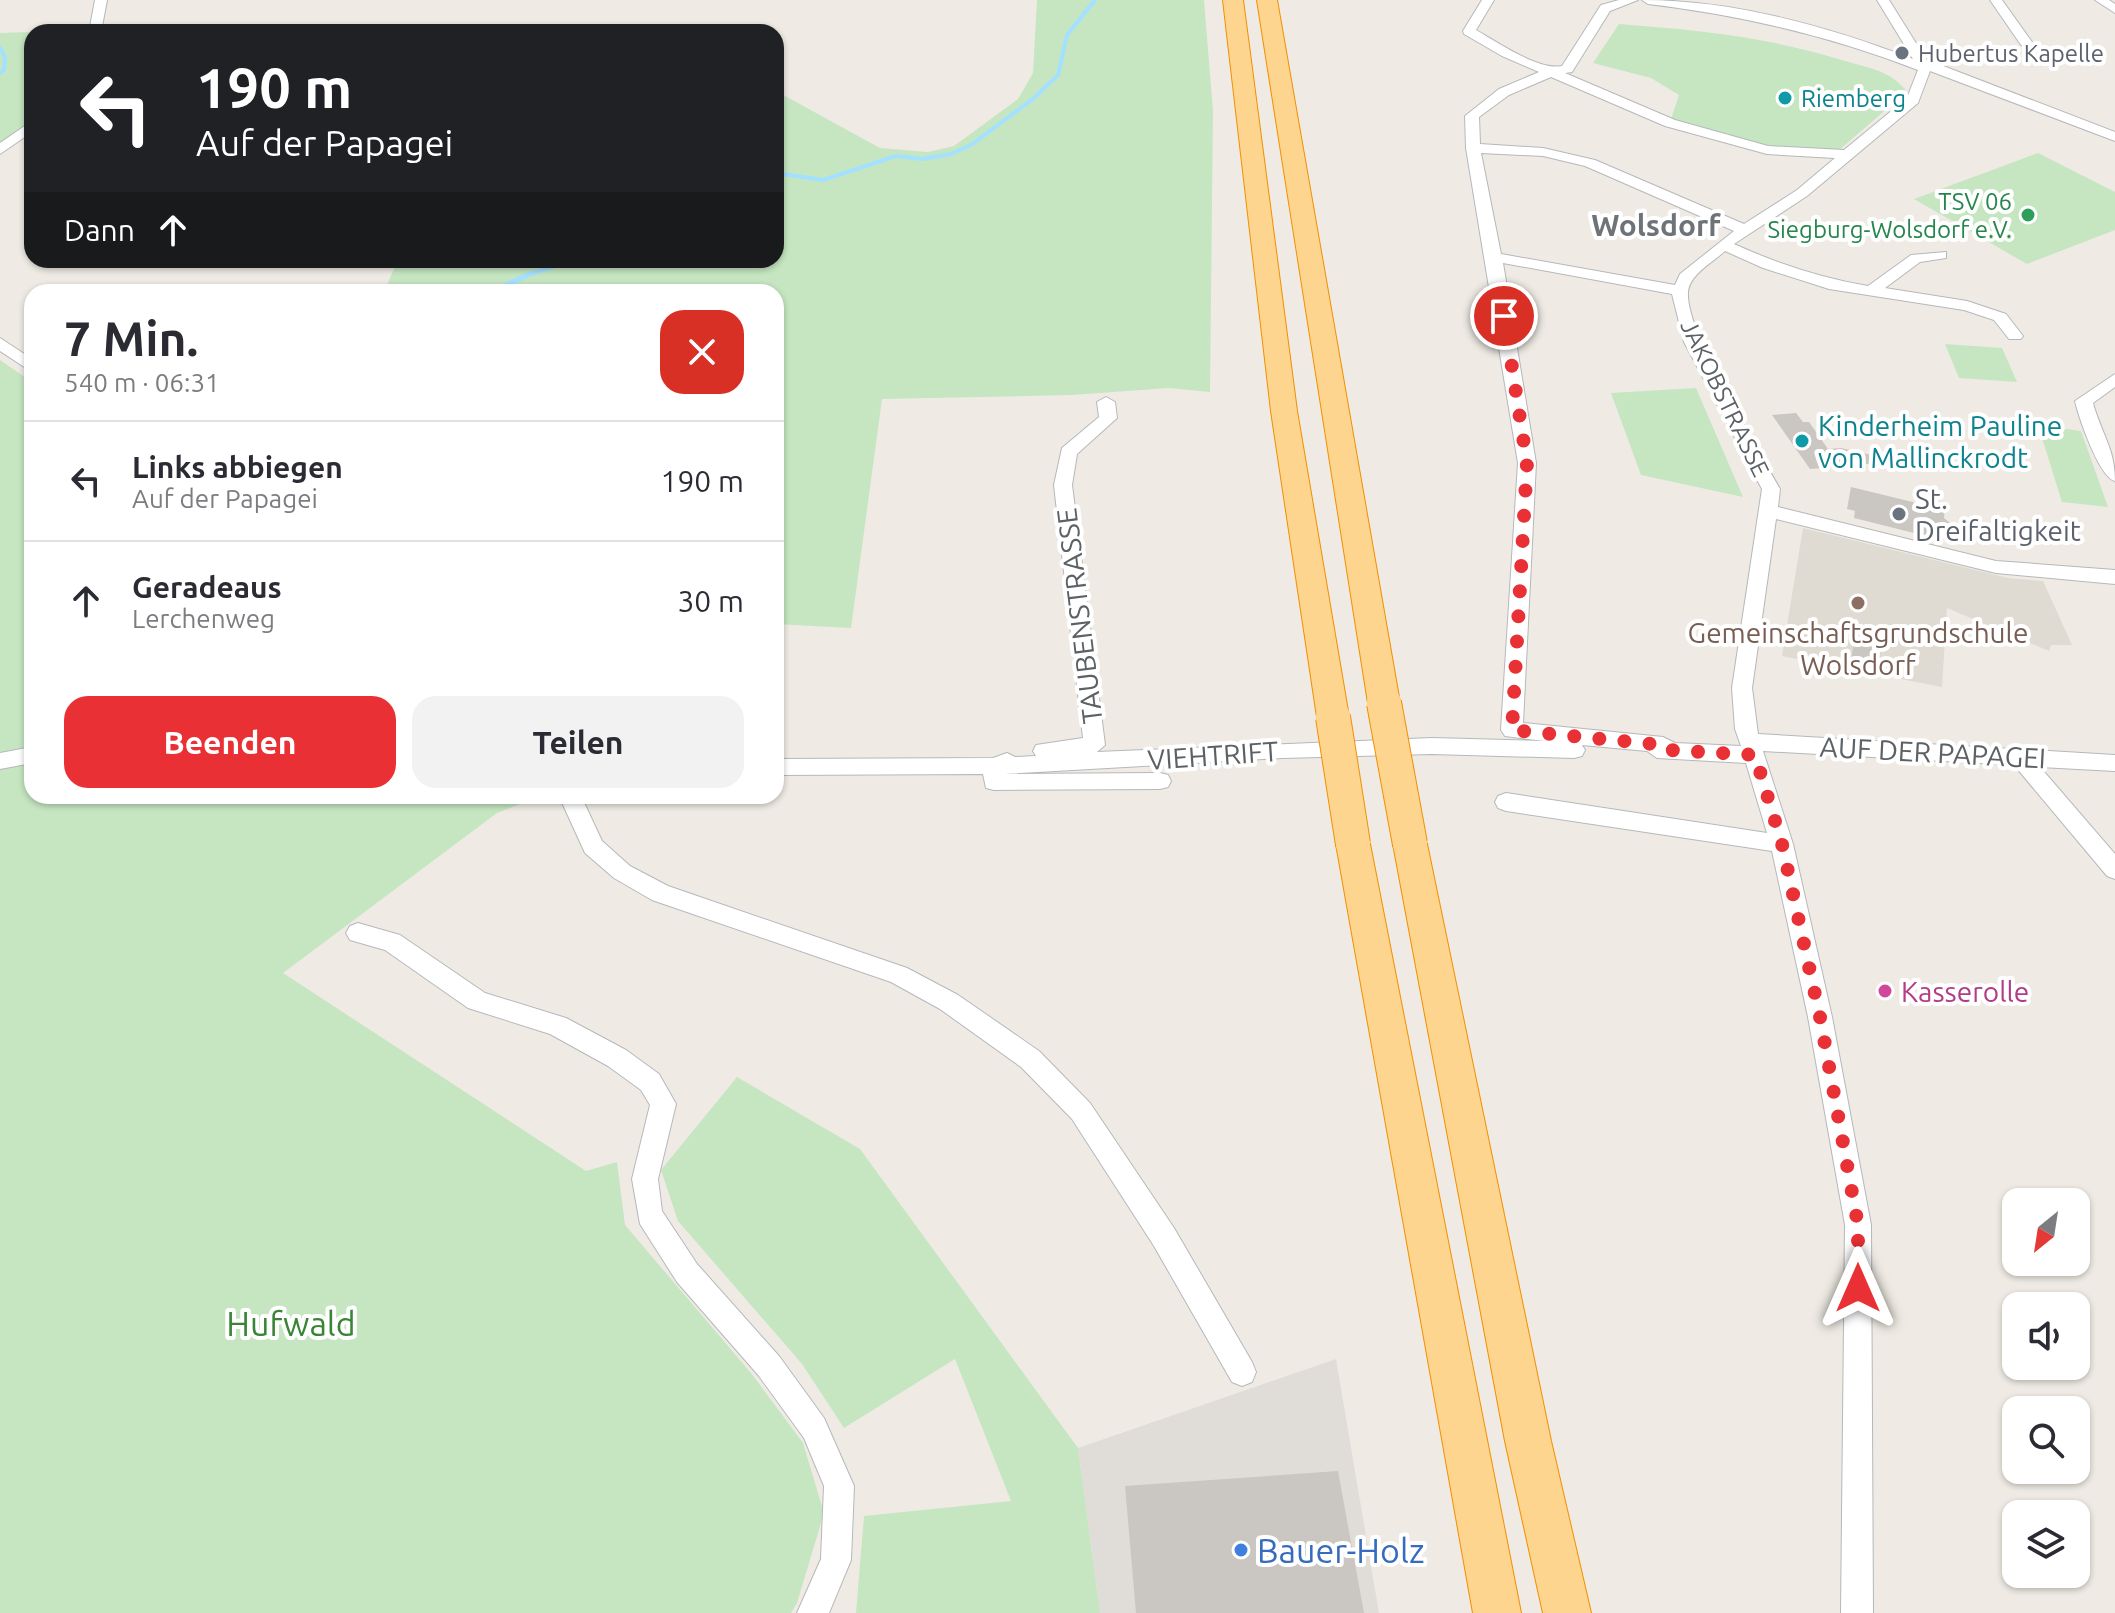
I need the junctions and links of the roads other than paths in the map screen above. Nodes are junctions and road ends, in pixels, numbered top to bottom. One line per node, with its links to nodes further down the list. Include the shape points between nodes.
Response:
1 (101, 0): 11 (street)
2 (1233, 0): 51 (highway, bridge, via 1284,411 1353,844)
3 (1267, 0): 52 (highway, bridge, via 1410,844)
4 (1488, 0): 14 (street, via 1469,31)
5 (1632, 0): 14 (street, via 1605,8 1574,62)
6 (1648, 0): 13 (street, via 1828,34)
7 (1883, 0): 13 (street)
8 (1996, 0): 12 (street)
9 (2101, 0): 10 (street)
10 (2115, 9)
11 (96, 24)
12 (2026, 42)
13 (1925, 68): 16 (street); 19 (street, JAKOBSTRASSE, via 1913,100)
14 (1551, 72): 17 (street, via 1487,101 1472,116); 19 (street, via 1653,118 1739,143)
15 (24, 131): 18 (street)
16 (2115, 137)
17 (1473, 148): 20 (street, via 1543,152 1590,163); 23 (street)
18 (0, 150)
19 (1848, 155): 20 (street, JAKOBSTRASSE)
20 (1744, 230): 21 (street, JAKOBSTRASSE)
21 (1723, 245): 24 (street, JAKOBSTRASSE, via 1686,277); 25 (street, via 1829,284)
22 (1941, 255): 25 (street, via 1916,258)
23 (1494, 257): 24 (street); 36 (street, via 1527,463 1512,730 1663,745)
24 (1680, 291): 32 (street, JAKOBSTRASSE, via 1692,342 1771,489)
25 (1871, 291): 26 (street, via 1967,306 2000,317)
26 (2015, 336)
27 (0, 343): 28 (street)
28 (24, 361)
29 (2115, 379): 31 (street, via 2084,401)
30 (1106, 402): 41 (street, TAUBENSTRASSE, via 1108,418 1068,452 1063,485 1094,745 1039,751)
31 (2115, 475)
32 (1770, 511): 33 (street, via 1996,567); 35 (street, JAKOBSTRASSE, via 1742,688)
33 (2115, 577)
34 (1432, 746): 36 (street, AUF DER PAPAGEI); 41 (street, VIEHTRIFT)
35 (1753, 748): 36 (street, AUF DER PAPAGEI); 38 (street, AUF DER PAPAGEI); 46 (street, JAKOBSTRASSE)
36 (1669, 750)
37 (24, 756): 39 (street)
38 (2019, 757): 40 (street, AUF DER PAPAGEI); 47 (street)
39 (0, 761)
40 (2115, 763)
41 (994, 766): 42 (street, VIEHTRIFT); 43 (street, VIEHTRIFT, via 994,782)
42 (784, 767)
43 (1160, 781)
44 (1506, 802): 46 (street)
45 (574, 804): 49 (street, via 593,847 622,872 660,893 899,975 949,1002 1030,1059 1081,1111 1164,1237)
46 (1782, 844): 53 (street, JAKOBSTRASSE, via 1858,1225)
47 (2115, 870)
48 (358, 933): 50 (street, via 392,942 477,1001 557,1026 650,1082 663,1104 645,1179 649,1215 687,1273 769,1366 814,1428 839,1486 836,1560)
49 (1242, 1372)
50 (813, 1613)
51 (1497, 1613)
52 (1567, 1613)
53 (1857, 1613)

